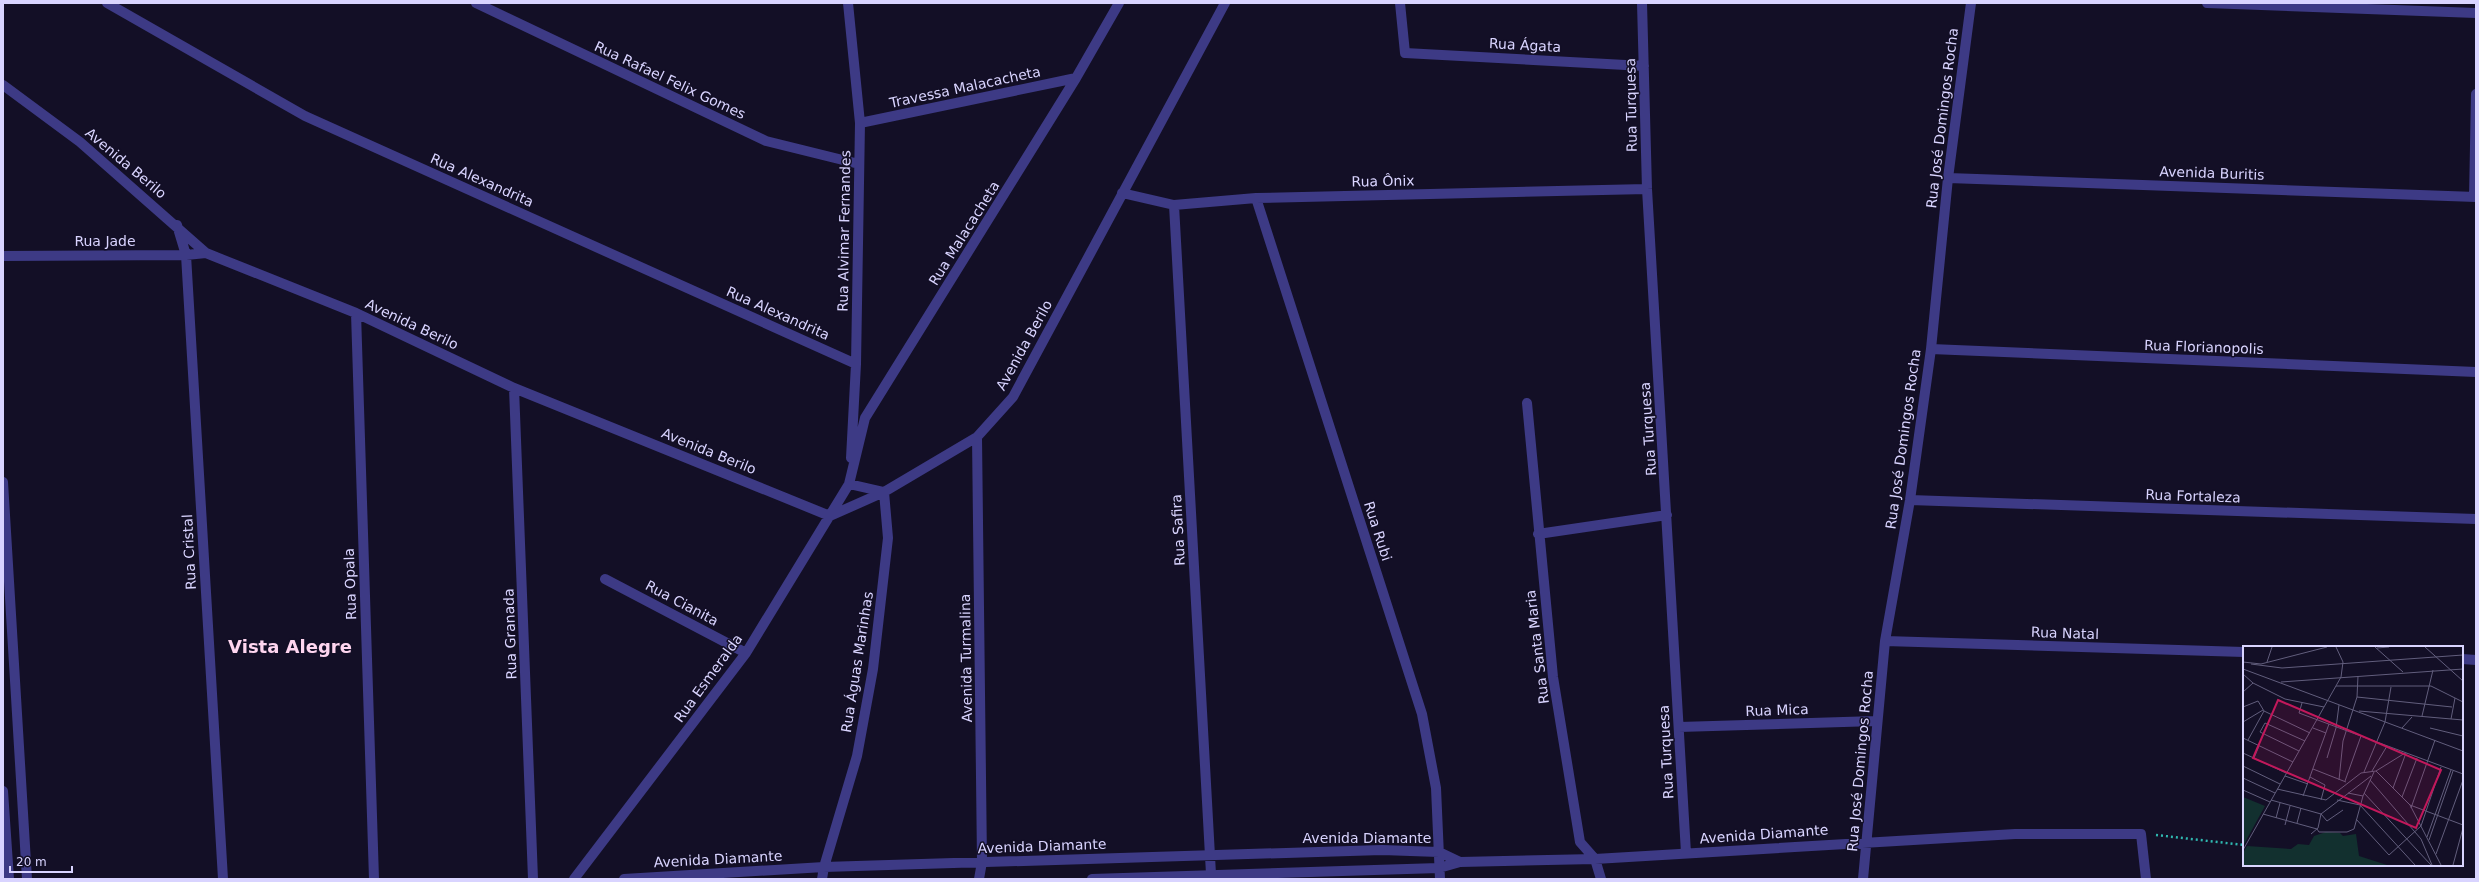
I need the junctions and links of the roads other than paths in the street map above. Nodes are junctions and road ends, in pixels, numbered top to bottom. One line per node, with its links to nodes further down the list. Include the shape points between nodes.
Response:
1 (107, 3): 29 (street, Rua Alexandrita, via 305,116)
2 (476, 3): 16 (street, Rua Rafael Felix Gomes, via 766,141)
3 (848, 3): 15 (street, Rua Alvimar Fernandes)
4 (1119, 3): 12 (street, Rua Malacacheta)
5 (1225, 3): 19 (street, Avenida Berilo)
6 (1400, 3): 11 (street, Rua Ágata, via 1405,53)
7 (1642, 3): 11 (street, Rua Turquesa)
8 (1971, 3): 17 (street, Rua José Domingos Rocha)
9 (2207, 3): 10 (street)
10 (2476, 13)
11 (1644, 66): 18 (street, Rua Turquesa)
12 (1076, 78): 15 (street, Travessa Malacacheta); 35 (street, Rua Malacacheta, via 865,418)
13 (3, 85): 23 (street, Avenida Berilo, via 80,142)
14 (2476, 94): 20 (street)
15 (860, 123): 16 (street, Rua Alvimar Fernandes)
16 (859, 164): 29 (street, Rua Alvimar Fernandes)
17 (1948, 178): 20 (street, Avenida Buritis); 28 (street, Rua José Domingos Rocha)
18 (1647, 189): 21 (street, Rua Ônix); 38 (street, Rua Turquesa)
19 (1122, 192): 22 (street, Rua Ônix); 33 (street, Avenida Berilo, via 1013,397)
20 (2475, 197)
21 (1256, 198): 22 (street, Rua Ônix); 52 (street, Rua Rubi, via 1422,714 1436,788)
22 (1174, 205): 54 (street, Rua Safira)
23 (177, 225): 24 (street, Avenida Berilo); 25 (street, Rua Cristal)
24 (206, 253): 25 (street, Rua Jade); 27 (street, Avenida Berilo)
25 (186, 255): 26 (street, Rua Jade); 63 (street, Rua Cristal)
26 (3, 256)
27 (356, 313): 31 (street, Avenida Berilo); 64 (street, Rua Opala)
28 (1931, 349): 30 (street, Rua Florianopolis); 37 (street, Rua José Domingos Rocha)
29 (856, 364): 35 (street, Rua Alvimar Fernandes)
30 (2476, 372)
31 (514, 388): 39 (street, Avenida Berilo); 65 (street, Rua Granada)
32 (1527, 404): 41 (street, Rua Santa Maria)
33 (977, 437): 36 (street, Avenida Berilo); 56 (street, Avenida Turmalina)
34 (3, 482): 62 (street)
35 (850, 484): 36 (street); 39 (street, Rua Esmeralda)
36 (884, 492): 39 (street, Avenida Berilo); 58 (street, Rua Águas Marinhas, via 888,538 873,669 857,756)
37 (1910, 500): 40 (street, Rua Fortaleza); 43 (street, Rua José Domingos Rocha)
38 (1667, 515): 41 (street); 49 (street, Rua Turquesa)
39 (830, 516): 45 (street, Rua Esmeralda)
40 (2476, 519)
41 (1538, 534): 55 (street, Rua Santa Maria, via 1553,677 1580,842)
42 (605, 579): 45 (street, Rua Cianita)
43 (1885, 641): 44 (street, Rua Natal); 48 (street, Rua José Domingos Rocha)
44 (2243, 652)
45 (746, 653): 66 (street, Rua Esmeralda)
46 (2463, 659): 47 (street)
47 (2476, 660)
48 (1876, 721): 49 (street, Rua Mica); 51 (street, Rua José Domingos Rocha)
49 (1679, 727): 53 (street, Rua Turquesa)
50 (3, 791): 61 (street)
51 (1868, 841): 53 (street, Avenida Diamante); 73 (street, Rua José Domingos Rocha); 74 (street, Avenida Diamante, via 2015,834 2141,834)
52 (1439, 852): 54 (street, Avenida Diamante, via 1382,850); 57 (street, Avenida Diamante); 59 (street, Rua Rubi)
53 (1686, 853): 55 (street, Avenida Diamante)
54 (1210, 854): 56 (street, Avenida Diamante); 60 (street, Rua Safira)
55 (1596, 859): 57 (street, Avenida Diamante); 72 (street)
56 (982, 862): 58 (street, Avenida Diamante); 69 (street, Avenida Turmalina)
57 (1460, 862): 59 (street, Avenida Diamante)
58 (824, 867): 67 (street, Avenida Diamante); 68 (street, Rua Águas Marinhas)
59 (1439, 868): 60 (street, Avenida Diamante); 71 (street, Rua Rubi)
60 (1211, 874): 70 (street, Avenida Diamante)
61 (9, 879)
62 (27, 879)
63 (222, 879)
64 (374, 879)
65 (533, 879)
66 (574, 879)
67 (624, 879)
68 (822, 879)
69 (979, 879)
70 (1092, 879)
71 (1440, 879)
72 (1600, 879)
73 (1863, 879)
74 (2146, 879)

